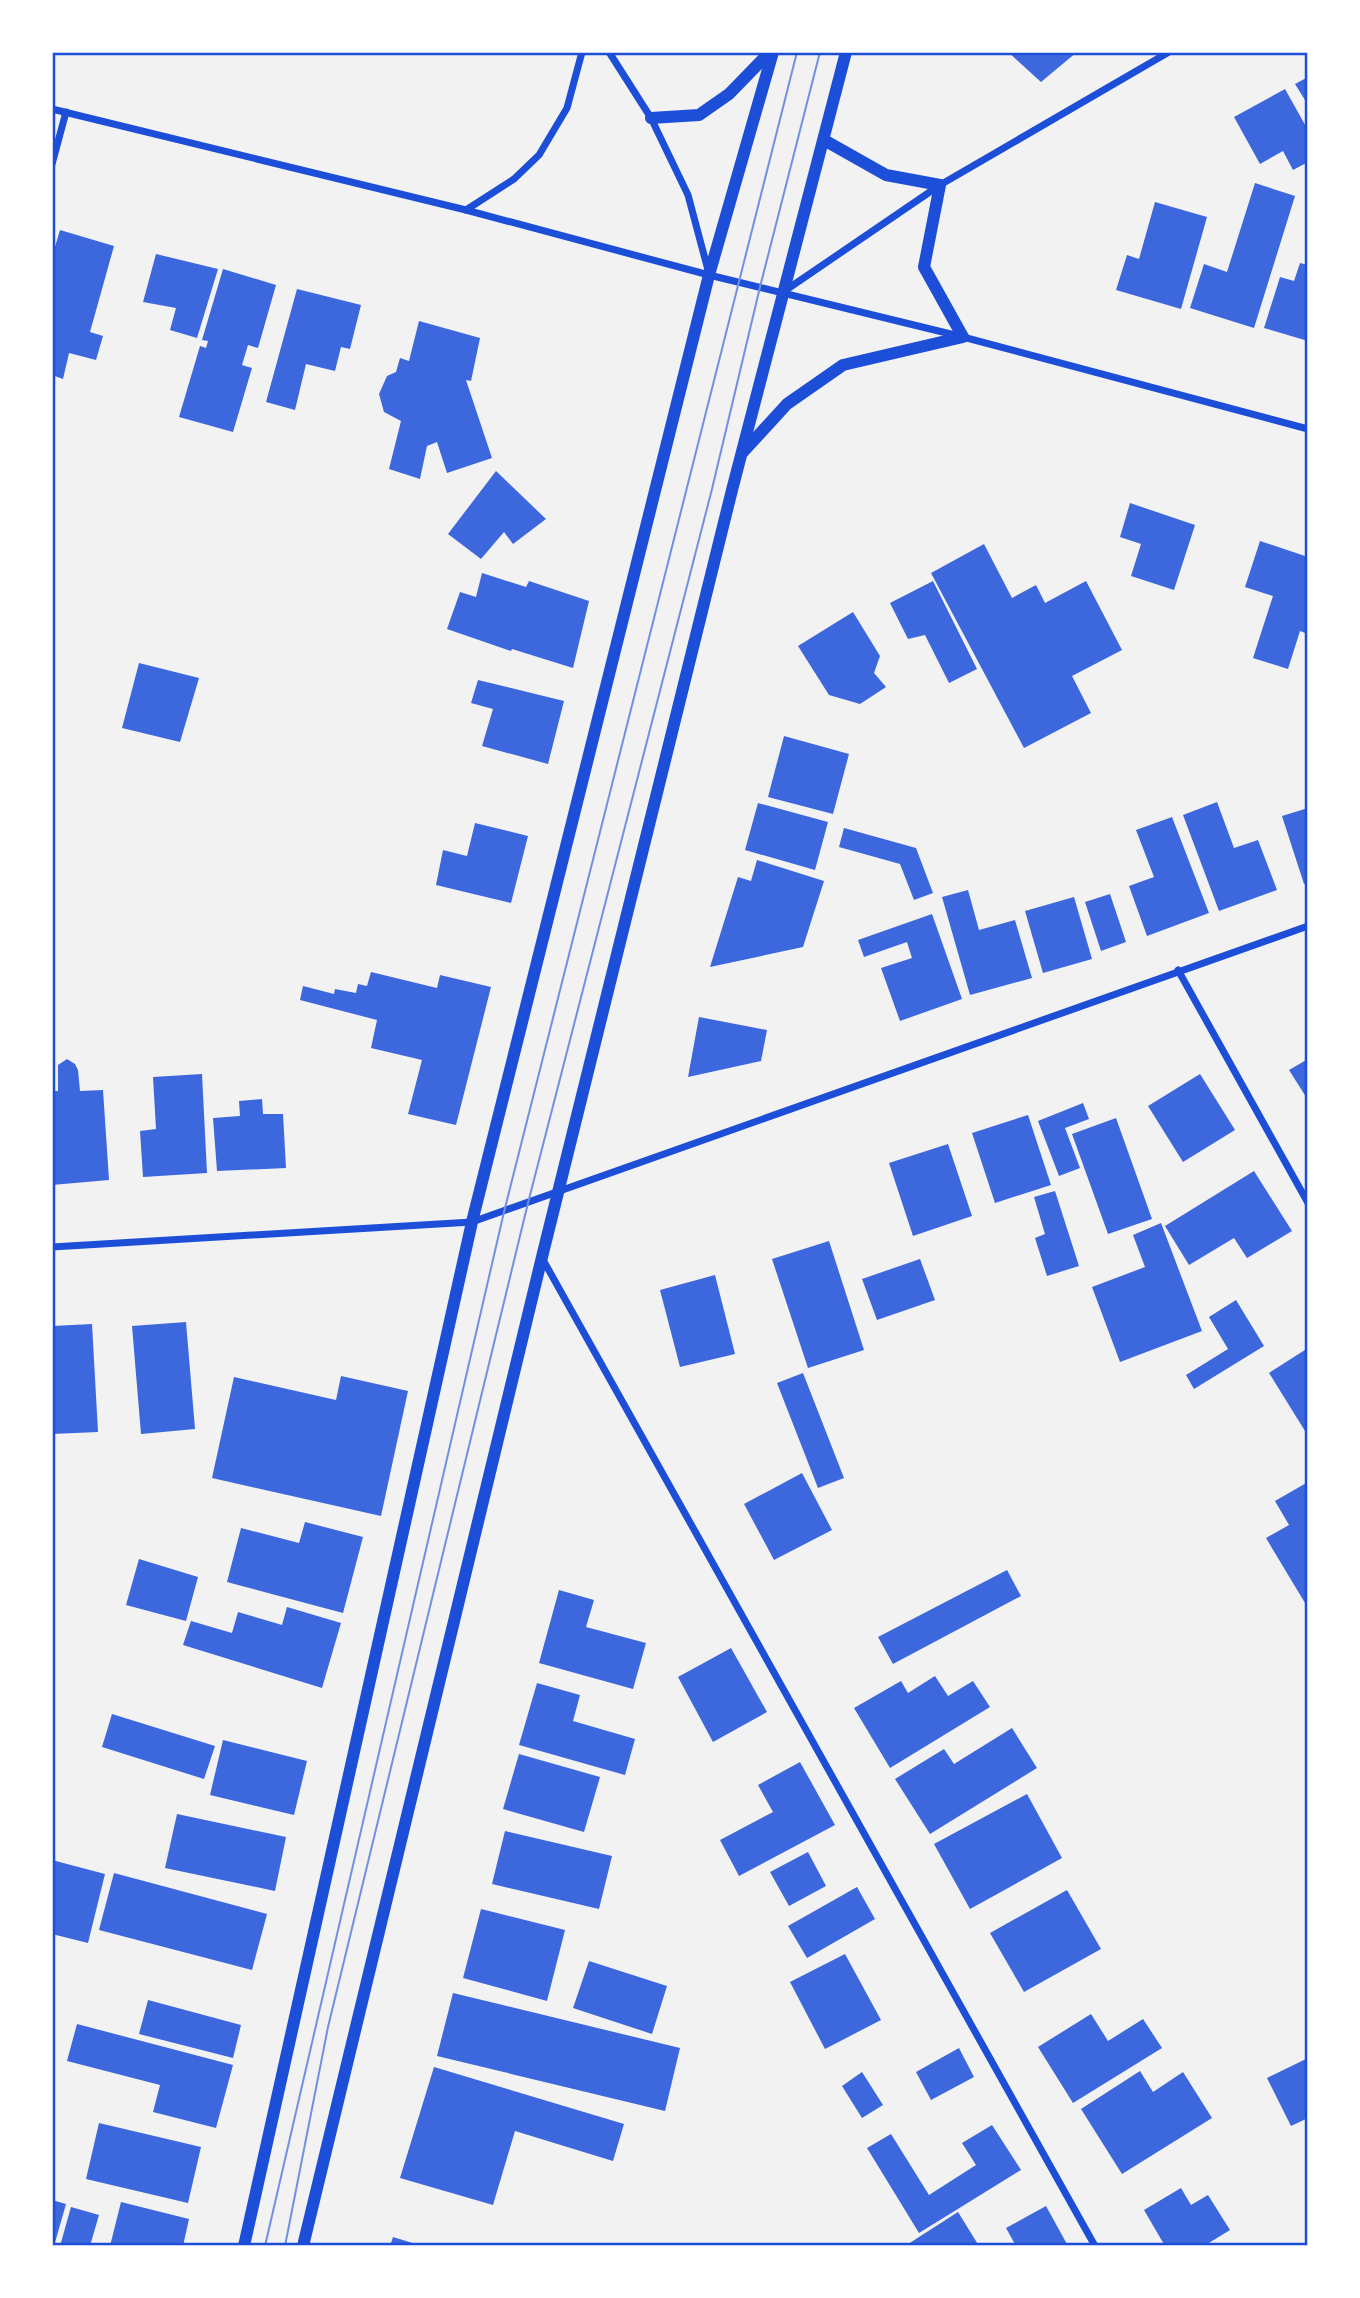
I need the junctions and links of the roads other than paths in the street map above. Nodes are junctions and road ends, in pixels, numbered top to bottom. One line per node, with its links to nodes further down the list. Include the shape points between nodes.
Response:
1 (582, 52): 12 (street, via 567,108 539,155 514,179)
2 (609, 52): 8 (street)
3 (771, 52): 8 (street, via 729,94 699,114); 13 (street)
4 (846, 52): 9 (street)
5 (1168, 52): 11 (street)
6 (52, 109): 7 (street)
7 (66, 112): 10 (street); 12 (street)
8 (651, 118): 13 (street, via 688,195)
9 (824, 140): 11 (street, via 886,175); 14 (street)
10 (52, 164)
11 (940, 185): 14 (street); 15 (street, via 924,267)
12 (466, 210): 13 (street)
13 (709, 275): 14 (street); 22 (street)
14 (783, 291): 15 (street); 17 (street)
15 (963, 337): 16 (street); 17 (street, via 842,365 787,404)
16 (1307, 429)
17 (741, 455): 20 (street)
18 (1307, 926): 19 (street)
19 (1178, 970): 20 (street); 21 (street)
20 (559, 1191): 22 (street); 24 (street)
21 (1307, 1203)
22 (472, 1222): 23 (street); 25 (street)
23 (52, 1248)
24 (542, 1257): 26 (street); 27 (street)
25 (244, 2245)
26 (303, 2245)
27 (1095, 2245)

